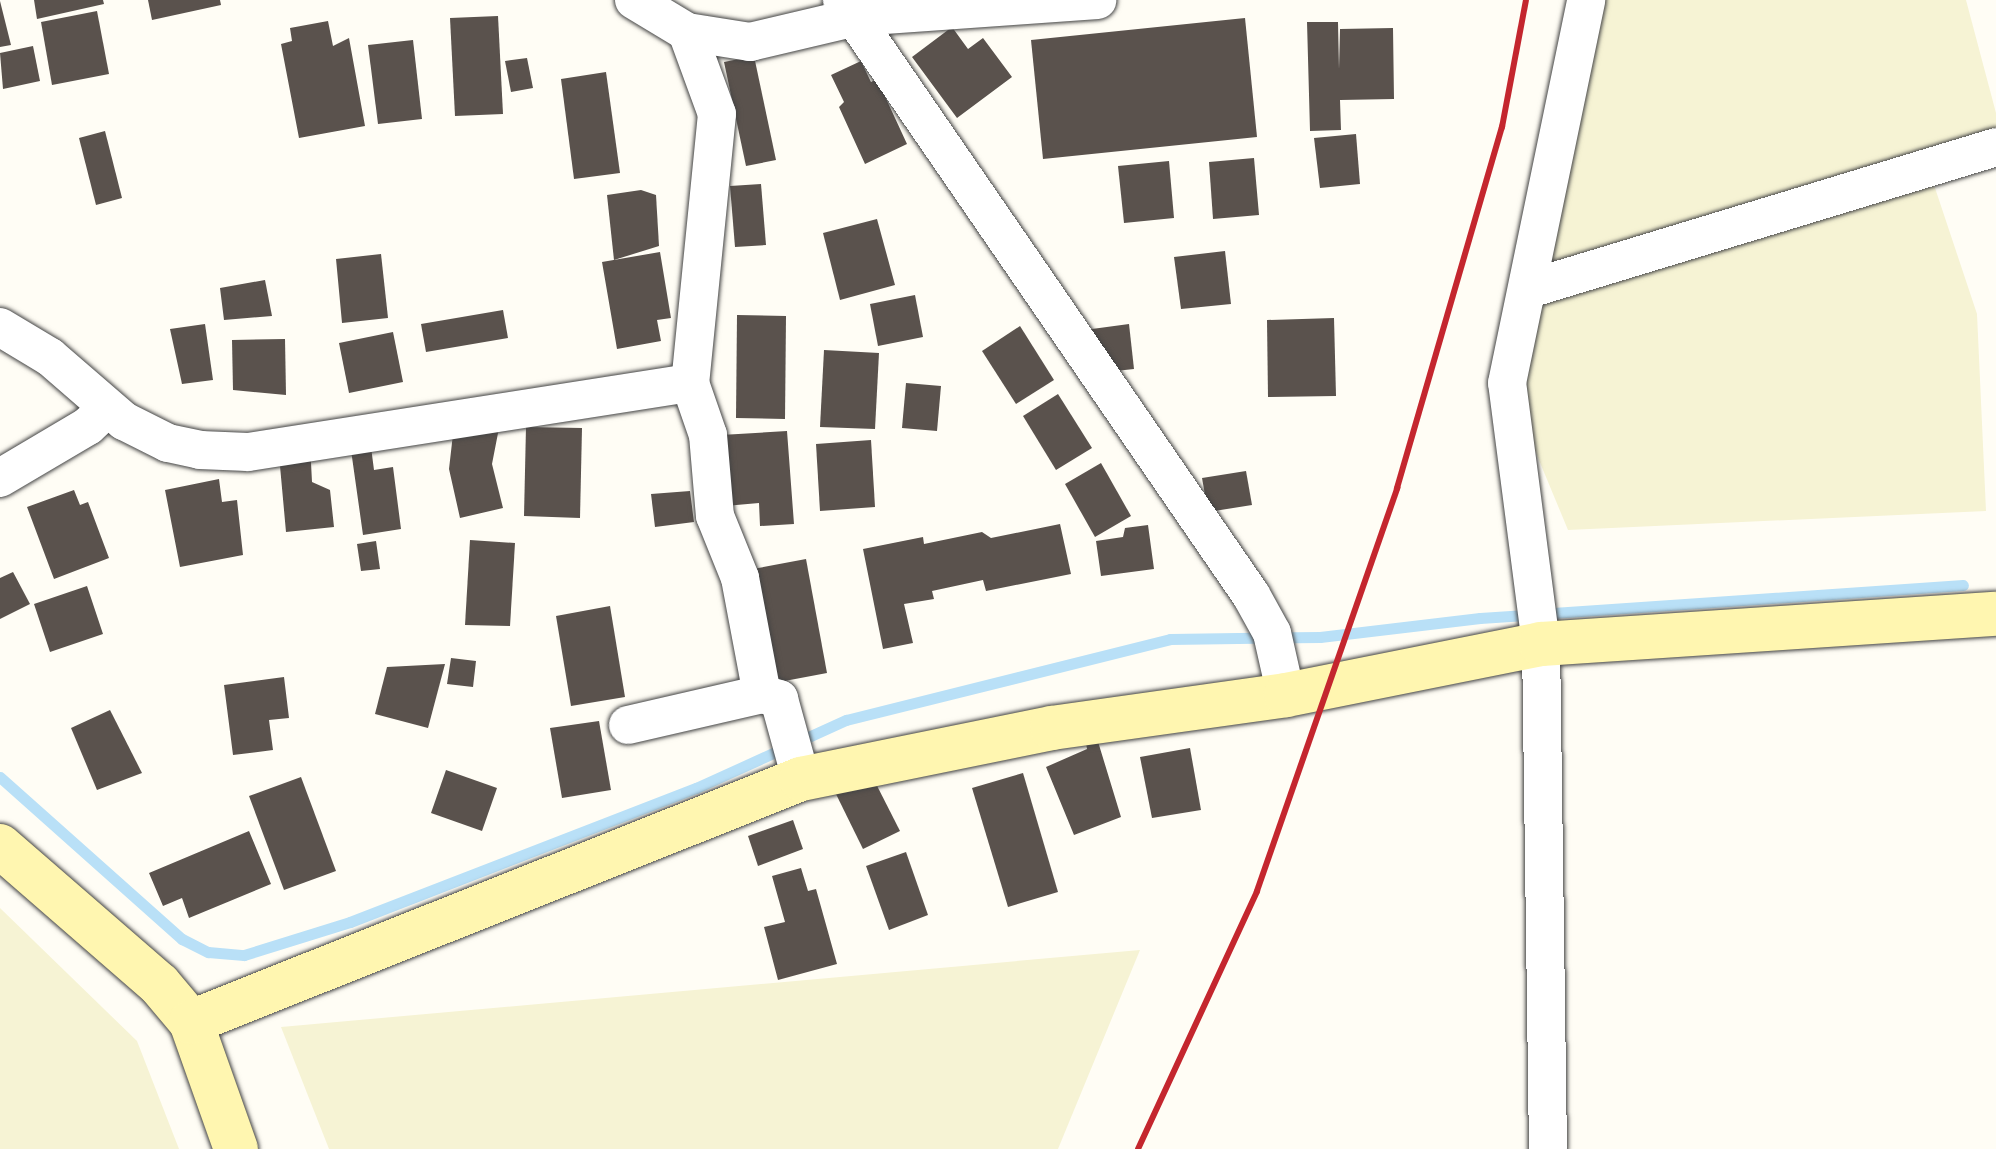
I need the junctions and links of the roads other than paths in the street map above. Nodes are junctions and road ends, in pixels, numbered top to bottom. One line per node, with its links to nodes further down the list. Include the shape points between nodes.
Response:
1 (634, 0): 5 (street)
2 (1097, 0): 4 (street)
3 (1586, 0): 7 (street)
4 (849, 8): 5 (street, via 750,42); 15 (street, via 1251,595 1272,633)
5 (687, 32): 9 (street, via 717,114)
6 (1996, 147): 7 (street)
7 (1529, 289): 13 (street, via 1507,383)
8 (0, 327): 10 (street, via 50,357)
9 (690, 383): 10 (street, via 248,452 168,443); 14 (street, via 708,435 715,516 740,578)
10 (106, 409): 11 (street, via 88,426)
11 (0, 478)
12 (1996, 614): 13 (street)
13 (1541, 644): 15 (street); 21 (street)
14 (762, 694): 16 (street); 17 (street, via 779,699)
15 (1286, 695): 17 (street, via 1052,728)
16 (628, 725)
17 (801, 779): 19 (street)
18 (0, 846): 19 (street, via 159,984)
19 (191, 1022): 20 (street)
20 (236, 1149)
21 (1548, 1149)

